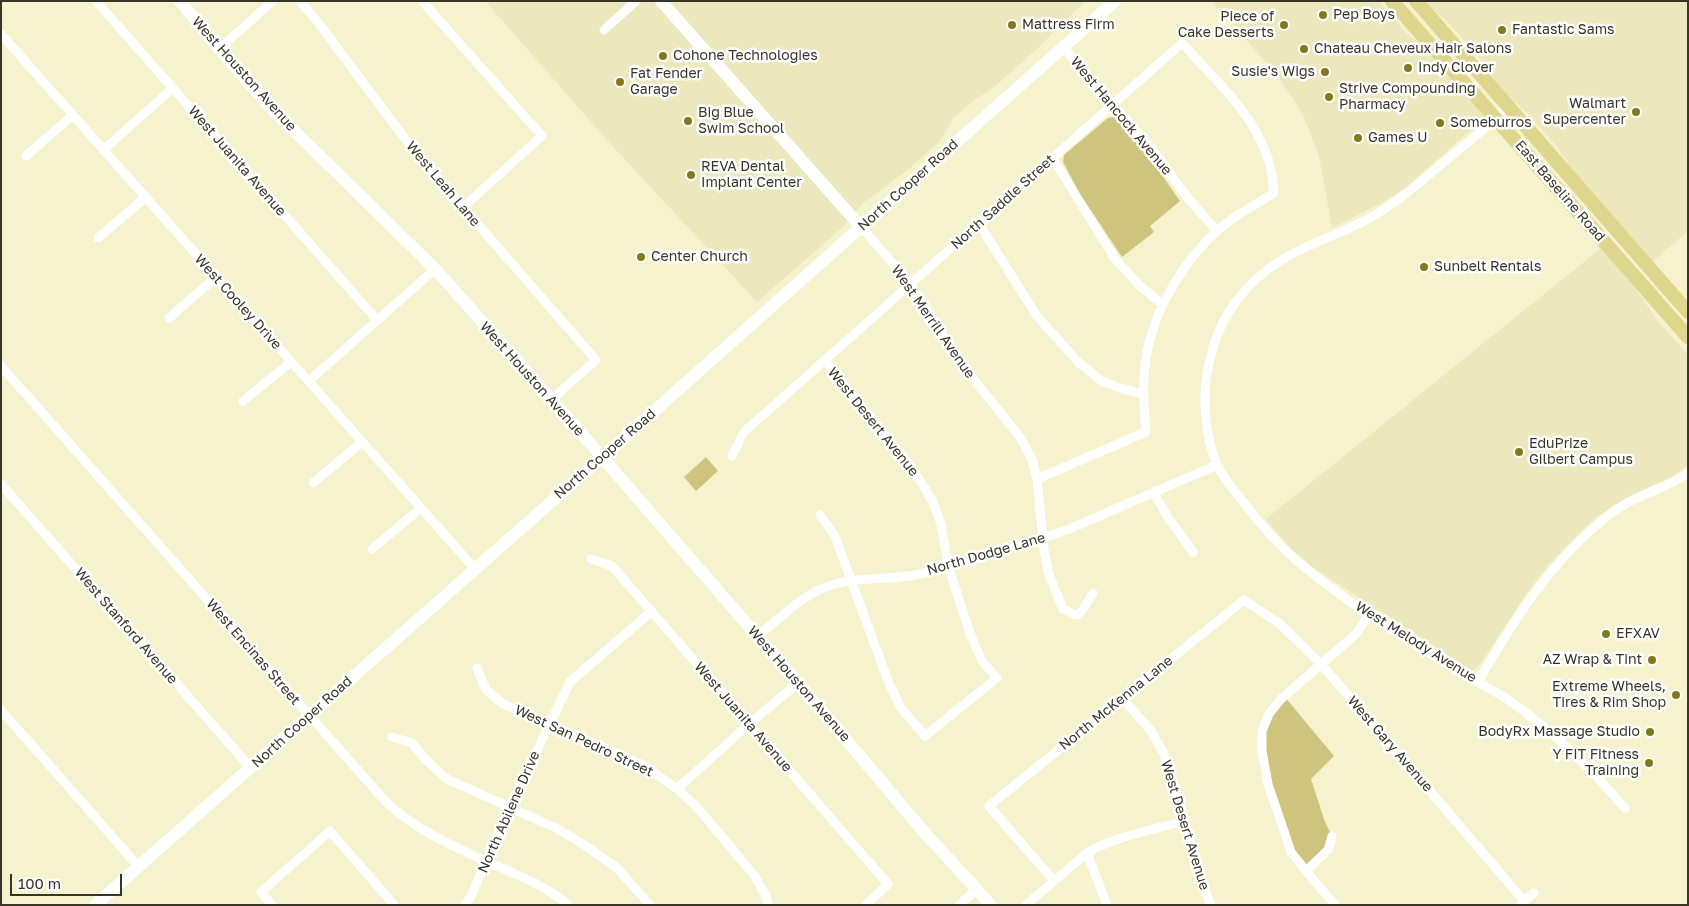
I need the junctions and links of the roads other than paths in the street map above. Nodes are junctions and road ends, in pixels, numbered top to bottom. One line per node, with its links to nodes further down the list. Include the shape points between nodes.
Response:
1 (180, 1): 17 (street, West Houston Avenue)
2 (273, 1): 17 (street)
3 (300, 1): 27 (street, West Leah Lane, via 418,156)
4 (422, 1): 27 (street, via 542,136)
5 (636, 1): 13 (street)
6 (661, 1): 29 (street, West Merrill Avenue)
7 (1115, 1): 16 (street, North Cooper Road)
8 (1392, 1): 14 (main road, East Baseline Road)
9 (1403, 1): 12 (main road, via 1421,22)
10 (1416, 1): 12 (main road, East Baseline Road)
11 (98, 2): 19 (street, West Juanita Avenue)
12 (1433, 21): 18 (main road, East Baseline Road)
13 (604, 30)
14 (1420, 33): 18 (main road, via 1428,31 1445,49); 22 (main road, East Baseline Road)
15 (1, 34): 21 (street, West Cooley Drive)
16 (1063, 47): 20 (street, West Hancock Avenue); 29 (street, North Cooper Road)
17 (219, 49): 32 (street, West Houston Avenue, via 272,109)
18 (1471, 65): 36 (main road, East Baseline Road)
19 (172, 88): 23 (street); 38 (street, West Juanita Avenue)
20 (1112, 104): 25 (street, North Saddle Street); 30 (street, West Hancock Avenue); 30 (street, North Saddle Street, via 1182,43 1244,110 1267,156 1274,193)
21 (73, 115): 23 (street, West Cooley Drive); 24 (street)
22 (1498, 116): 39 (main road, East Baseline Road); 50 (street, West Melody Avenue, via 1404,195 1368,219 1273,265 1239,298 1214,341 1204,388 1209,437)
23 (103, 150): 26 (street, West Cooley Drive)
24 (26, 156)
25 (1052, 157): 28 (street, North Saddle Street); 35 (street, via 1115,259)
26 (146, 197): 31 (street); 33 (street, West Cooley Drive)
27 (462, 208): 45 (street, West Leah Lane, via 596,360)
28 (979, 224): 34 (street, North Saddle Street); 44 (street, via 1037,316 1078,363 1102,381 1122,390)
29 (861, 227): 34 (street, West Merrill Avenue); 49 (street, North Cooper Road)
30 (1217, 231): 35 (street, via 1177,278)
31 (98, 238)
32 (435, 269): 38 (street); 45 (street, West Houston Avenue)
33 (216, 277): 37 (street); 41 (street, West Cooley Drive)
34 (910, 286): 40 (street, North Saddle Street); 52 (street, West Merrill Avenue, via 959,362 1020,437 1032,459)
35 (1163, 305): 44 (street, via 1146,358)
36 (1688, 312)
37 (169, 318)
38 (377, 320): 43 (street)
39 (1688, 337)
40 (824, 360): 48 (street, North Saddle Street, via 744,432); 62 (street, West Desert Avenue, via 912,468 932,500 941,524)
41 (291, 362): 43 (street, West Cooley Drive); 46 (street)
42 (1, 366): 76 (street, West Encinas Street)
43 (309, 381): 47 (street, West Cooley Drive)
44 (1143, 394): 52 (street, via 1146,432)
45 (551, 400): 49 (street, West Houston Avenue)
46 (243, 401)
47 (362, 442): 54 (street); 56 (street, West Cooley Drive)
48 (732, 456)
49 (602, 457): 63 (street, North Cooper Road); 69 (street, West Houston Avenue)
50 (1217, 465): 55 (street, North Dodge Lane); 68 (street, West Melody Avenue, via 1259,521 1301,564)
51 (1688, 473): 72 (street, via 1668,486 1614,510 1565,555 1530,598)
52 (1037, 479): 58 (street, West Merrill Avenue)
53 (1, 484): 80 (street, West Stanford Avenue)
54 (313, 484)
55 (1154, 493): 58 (street, North Dodge Lane); 60 (street)
56 (421, 508): 59 (street); 63 (street, West Cooley Drive)
57 (820, 515): 64 (street, via 835,536)
58 (1042, 538): 62 (street, North Dodge Lane); 65 (street, West Merrill Avenue, via 1050,575 1063,609 1076,615)
59 (372, 549)
60 (1193, 552)
61 (592, 559): 67 (street, West Juanita Avenue, via 612,566)
62 (948, 566): 64 (street, North Dodge Lane, via 918,574); 64 (street, West Desert Avenue, via 970,634 982,661 997,678 925,736 901,708 888,681)
63 (475, 569): 76 (street, North Cooper Road)
64 (852, 581): 69 (street, North Dodge Lane, via 814,592)
65 (1093, 593)
66 (1244, 600): 70 (street, West Gary Avenue, via 1280,624); 74 (street, North McKenna Lane)
67 (652, 610): 77 (street, North Abilene Drive, via 570,682); 78 (street, West Juanita Avenue)
68 (1369, 615): 70 (street, via 1356,634); 72 (street, West Melody Avenue)
69 (757, 636): 73 (street, West Houston Avenue)
70 (1321, 664): 89 (street, via 1281,699 1269,714 1262,731 1268,784 1291,852); 93 (street, West Gary Avenue)
71 (477, 668): 77 (street, West San Pedro Street, via 486,690 503,704)
72 (1478, 682): 83 (street, West Melody Avenue, via 1506,698 1558,738)
73 (798, 683): 78 (street); 91 (street, West Houston Avenue, via 925,833)
74 (1122, 698): 84 (street, West Desert Avenue, via 1151,731 1164,754); 90 (street, North McKenna Lane, via 989,806)
75 (1, 710): 88 (street)
76 (309, 715): 80 (street, North Cooper Road); 87 (street, West Encinas Street, via 399,814 429,834)
77 (549, 724): 81 (street, West San Pedro Street, via 643,765); 82 (street, North Abilene Drive)
78 (749, 724): 81 (street); 101 (street, West Juanita Avenue, via 888,884)
79 (392, 737): 82 (street, via 412,744 447,779)
80 (250, 767): 88 (street, North Cooper Road)
81 (677, 789): 100 (street, West San Pedro Street, via 696,806 754,875)
82 (509, 808): 87 (street, North Abilene Drive); 99 (street, via 558,829 586,846 617,868)
83 (1625, 808)
84 (1185, 821): 86 (street, via 1120,838); 106 (street, West Desert Avenue)
85 (1332, 836): 89 (street, via 1328,850)
86 (1087, 853): 90 (street); 105 (street)
87 (486, 861): 97 (street, North Abilene Drive); 98 (street, West Encinas Street, via 535,883)
88 (138, 866): 94 (street, North Cooper Road)
89 (1306, 871): 107 (street)
90 (1054, 881): 104 (street)
91 (977, 889): 102 (street); 103 (street, West Houston Avenue)
92 (1534, 893): 93 (street)
93 (1522, 903)
94 (95, 905)
95 (272, 905): 96 (street, via 261,892 330,831)
96 (394, 905)
97 (465, 905)
98 (568, 905)
99 (650, 905)
100 (768, 905)
101 (866, 905)
102 (959, 905)
103 (991, 905)
104 (1026, 905)
105 (1107, 905)
106 (1211, 905)
107 (1335, 905)

